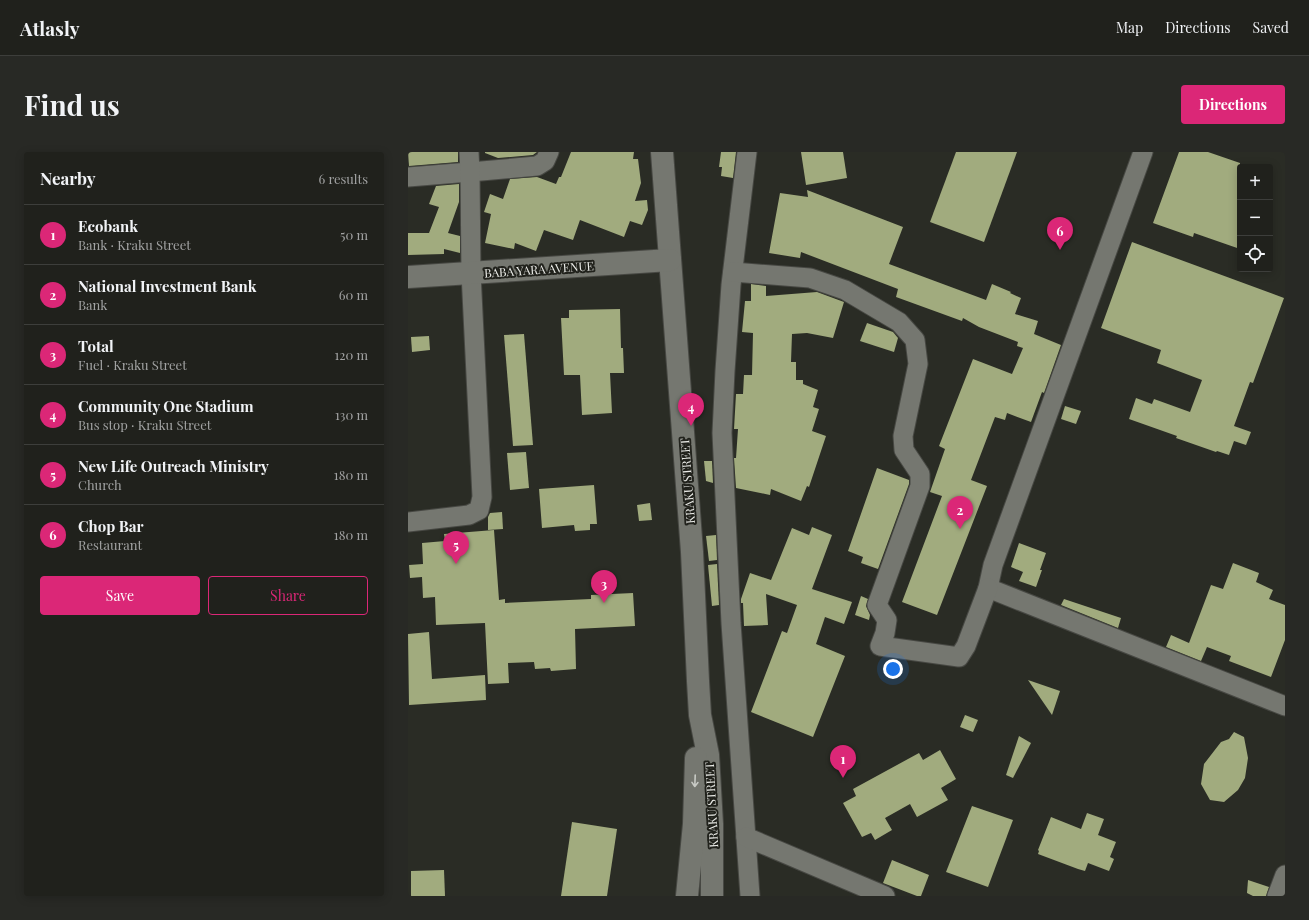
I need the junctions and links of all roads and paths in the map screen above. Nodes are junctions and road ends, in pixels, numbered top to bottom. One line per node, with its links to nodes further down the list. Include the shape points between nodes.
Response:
1 (468, 152): 7 (street)
2 (549, 152): 7 (street, via 545,161 537,166)
3 (662, 152): 9 (main road, KRAKU STREET)
4 (747, 152): 10 (street)
5 (1143, 152): 14 (street, via 992,565)
6 (408, 170): 8 (street)
7 (470, 172): 8 (street); 11 (street)
8 (408, 177)
9 (670, 260): 11 (main road, BABA YARA AVENUE); 16 (main road, KRAKU STREET, via 692,552)
10 (733, 272): 14 (street, via 810,278 845,290 899,322 914,340 918,364 903,436 904,450 920,474 920,486 877,604 887,620 880,646 959,657 966,646); 17 (street, via 722,433 731,623)
11 (470, 274): 12 (main road, BABA YARA AVENUE); 13 (street, via 482,497 479,510 468,515)
12 (408, 277)
13 (408, 522)
14 (988, 588): 15 (street)
15 (1285, 706)
16 (700, 715): 19 (main road, KRAKU STREET, one-way to 19); 20 (main road, KRAKU STREET, via 708,755 712,824)
17 (746, 837): 21 (street); 22 (street)
18 (1285, 875): 23 (street)
19 (687, 896)
20 (712, 896)
21 (750, 896)
22 (885, 896)
23 (1277, 896)

